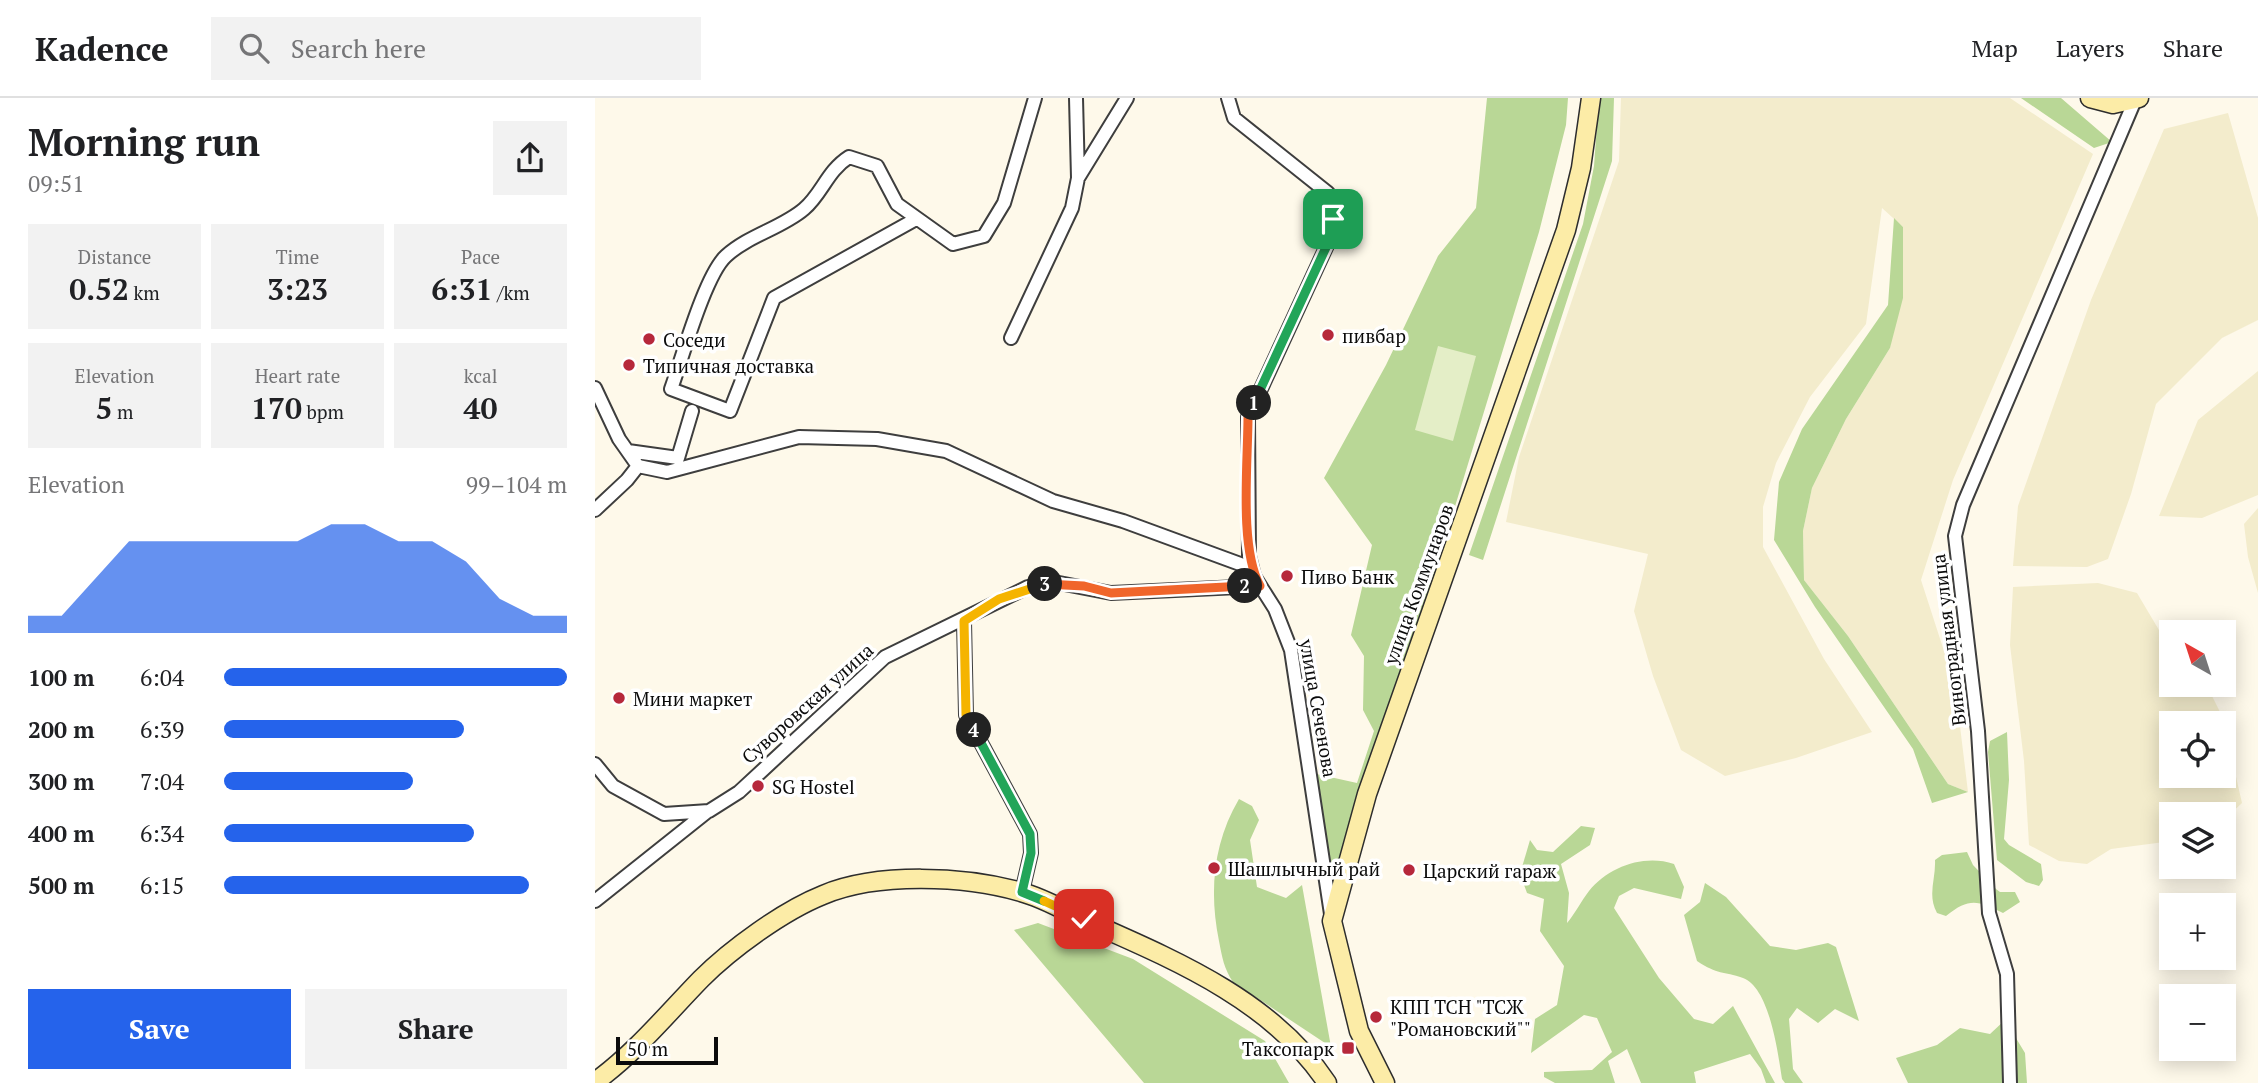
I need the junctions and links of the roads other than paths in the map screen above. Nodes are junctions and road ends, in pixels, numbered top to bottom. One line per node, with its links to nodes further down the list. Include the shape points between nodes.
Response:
1 (1035, 98): 9 (street, via 1004,203 984,236 953,244)
2 (1076, 98): 8 (street)
3 (1127, 98): 8 (street)
4 (1228, 98): 16 (street, улица Сеченова, via 1234,118 1328,193 1335,228 1248,417)
5 (1591, 98): 23 (main road, улица Коммунаров, via 1566,230 1367,794)
6 (2090, 98): 7 (main road, via 2113,104)
7 (2137, 99): 29 (street, Виноградная улица, via 1963,505 1955,536 1978,731 1989,913 2007,974)
8 (1078, 178): 10 (street, via 1072,208)
9 (916, 219): 9 (street, via 774,298 730,411 671,389 709,277 752,236 804,209 834,166 849,157 877,166 897,204)
10 (1011, 338)
11 (595, 388): 13 (street)
12 (692, 411): 13 (street, via 678,458)
13 (628, 451): 14 (street)
14 (638, 466): 15 (street); 16 (street, via 667,472 799,438 877,439 946,451 1053,501 1223,554)
15 (595, 510)
16 (1251, 568): 17 (street, улица Сеченова)
17 (1260, 586): 18 (street, Суворовская улица, via 1111,593 1054,582 999,599); 23 (street, улица Сеченова, via 1291,650)
18 (964, 621): 20 (street, Суворовская улица, via 885,657 739,792); 21 (street, via 966,715 1030,834)
19 (595, 764): 20 (street, Суворовская улица, via 613,786 664,814)
20 (709, 811): 22 (street, Суворовская улица)
21 (1022, 897): 24 (main road, via 935,880 884,881 823,895 769,925 703,977); 26 (main road, via 1228,999 1259,1020); 27 (main road, via 1146,947 1264,1014)
22 (595, 901)
23 (1332, 921): 28 (main road, улица Коммунаров, via 1359,1031)
24 (612, 1080): 25 (main road)
25 (595, 1082)
26 (1317, 1083)
27 (1327, 1083)
28 (1385, 1083)
29 (2010, 1083)

